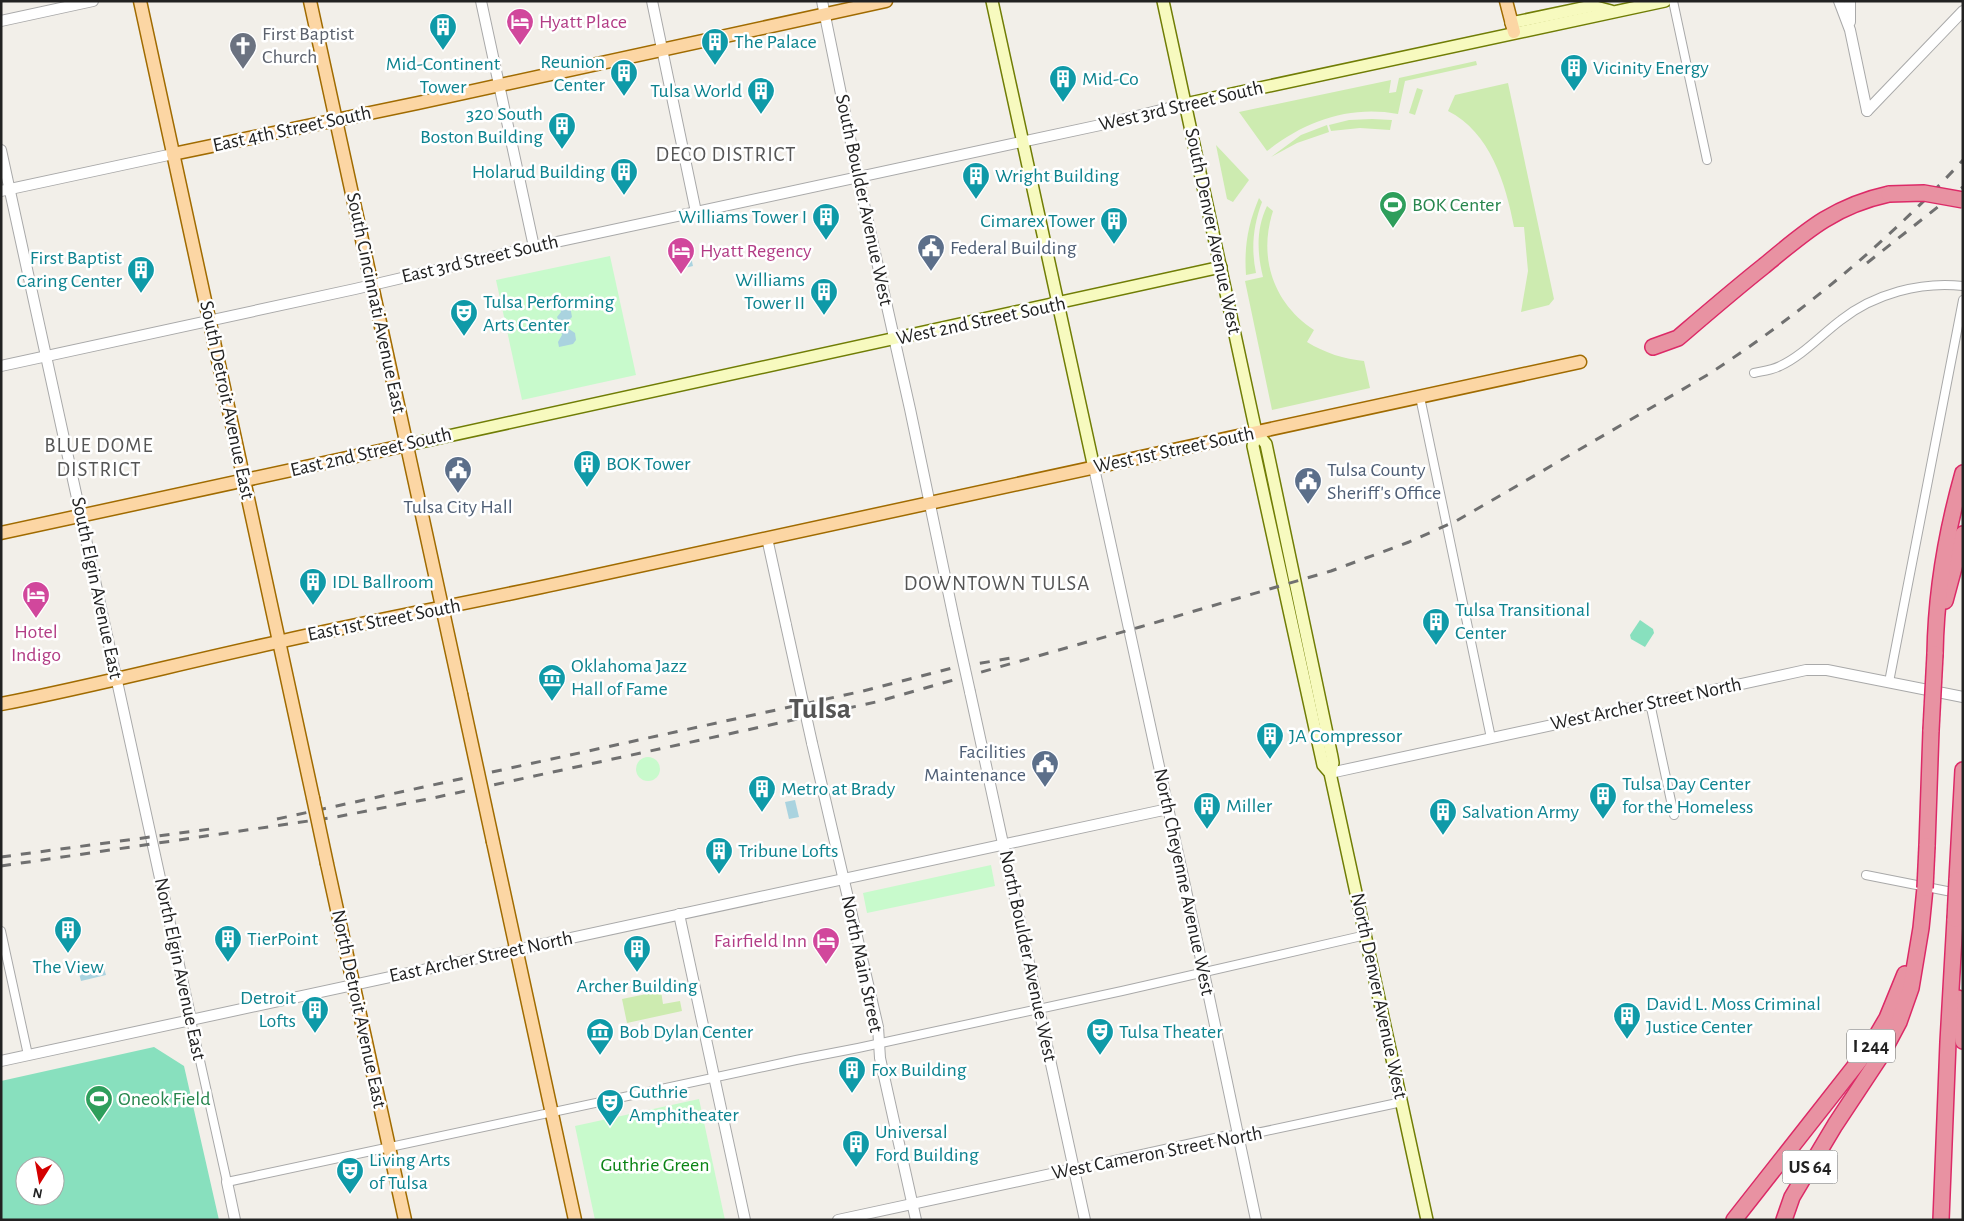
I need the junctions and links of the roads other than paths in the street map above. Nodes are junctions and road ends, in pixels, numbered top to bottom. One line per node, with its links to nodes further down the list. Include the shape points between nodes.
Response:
1 (93, 1): 17 (street)
2 (140, 1): 26 (main road, South Detroit Avenue East)
3 (310, 1): 23 (main road, South Cincinnati Avenue East)
4 (481, 1): 21 (street)
5 (652, 1): 20 (street)
6 (822, 1): 16 (street, South Boulder Avenue West)
7 (886, 1): 16 (main road, East 4th Street South)
8 (992, 1): 24 (main road)
9 (1163, 1): 22 (main road, South Denver Avenue West)
10 (1506, 1): 18 (main road)
11 (1665, 1): 18 (main road, West 3rd Street South)
12 (1673, 1): 27 (street)
13 (1839, 1): 19 (street)
14 (1850, 1): 19 (street)
15 (1963, 11): 19 (street, via 1867,111)
16 (825, 14): 20 (main road, East 4th Street South); 28 (street, South Boulder Avenue West)
17 (1, 22)
18 (1512, 28): 22 (main road, West 3rd Street South)
19 (1850, 30)
20 (662, 50): 21 (main road, East 4th Street South); 31 (street)
21 (499, 85): 23 (main road, East 4th Street South); 32 (street)
22 (1185, 104): 24 (street, West 3rd Street South); 33 (main road, South Denver Avenue West)
23 (336, 120): 26 (main road, East 4th Street South); 34 (main road, South Cincinnati Avenue East)
24 (1024, 142): 28 (street, West 3rd Street South); 37 (main road)
25 (1, 150): 29 (street, South Elgin Avenue East)
26 (173, 154): 29 (street, East 4th Street South); 38 (main road, South Detroit Avenue East)
27 (1707, 160)
28 (858, 176): 31 (street, West 3rd Street South); 39 (street, South Boulder Avenue West)
29 (5, 190): 41 (street, South Elgin Avenue East)
30 (1963, 200): 40 (highway, bridge, via 1924,193 1889,194 1850,205 1814,225 1678,338)
31 (696, 212): 32 (street, East 3rd Street South)
32 (534, 247): 34 (street, East 3rd Street South)
33 (1220, 267): 37 (main road, West 2nd Street South); 47 (main road, South Denver Avenue West)
34 (372, 284): 38 (street, East 3rd Street South); 48 (main road, South Cincinnati Avenue East)
35 (1963, 286): 45 (street, via 1950,284 1899,291 1871,301 1842,318 1786,363)
36 (1963, 300): 63 (street)
37 (1059, 303): 39 (main road, West 2nd Street South); 49 (main road)
38 (210, 320): 41 (street, East 3rd Street South); 51 (main road, South Detroit Avenue East)
39 (895, 340): 44 (main road, West 2nd Street South); 54 (street, South Boulder Avenue West)
40 (1653, 346)
41 (46, 356): 43 (street, East 3rd Street South); 55 (street, South Elgin Avenue East)
42 (1580, 362): 46 (main road, West 1st Street South)
43 (1, 366)
44 (741, 372): 48 (main road, East 2nd Street South)
45 (1754, 374)
46 (1420, 397): 47 (main road, West 1st Street South); 68 (street)
47 (1256, 432): 49 (main road, West 1st Street South); 52 (main road, South Denver Avenue West, via 1266,444); 53 (main road, South Denver Avenue West, via 1252,446)
48 (407, 445): 51 (main road, East 2nd Street South); 59 (main road, South Cincinnati Avenue East)
49 (1094, 468): 54 (main road, West 1st Street South); 72 (street, North Cheyenne Avenue West)
50 (1963, 473): 60 (highway, I 244, via 1944,549)
51 (244, 480): 55 (main road, East 2nd Street South); 61 (main road, South Detroit Avenue East)
52 (1276, 490): 70 (main road, North Denver Avenue West, via 1332,757)
53 (1263, 492): 70 (main road, North Denver Avenue West, via 1320,755)
54 (930, 503): 58 (main road, West 1st Street South); 64 (street, South Boulder Avenue West, bridge)
55 (81, 516): 56 (main road, East 2nd Street South); 62 (street, South Elgin Avenue East)
56 (1, 533)
57 (1963, 534): 60 (highway)
58 (767, 538): 59 (main road, East 1st Street South); 77 (street, North Main Street, bridge)
59 (442, 607): 61 (main road, East 1st Street South); 83 (main road, South Cincinnati Avenue East, bridge)
60 (1935, 636): 80 (highway, I 244, bridge)
61 (279, 641): 62 (main road, East 1st Street South); 71 (main road, South Detroit Avenue East)
62 (116, 679): 67 (main road, East 1st Street South); 75 (street, South Elgin Avenue East)
63 (1889, 682): 65 (street, West Archer Street North); 66 (street, West Archer Street North, via 1817,669)
64 (970, 692): 74 (street, North Boulder Avenue West)
65 (1963, 697)
66 (1650, 703): 68 (street, West Archer Street North); 73 (street)
67 (1, 704)
68 (1491, 738): 70 (street, West Archer Street North)
69 (1963, 770): 78 (highway)
70 (1330, 773): 82 (main road, North Denver Avenue West)
71 (313, 798): 86 (main road, North Detroit Avenue East, bridge)
72 (1168, 809): 74 (street); 85 (street, North Cheyenne Avenue West)
73 (1674, 815)
74 (1004, 844): 77 (street); 87 (street, North Boulder Avenue West)
75 (157, 865): 88 (street, North Elgin Avenue East)
76 (1866, 875): 78 (street)
77 (843, 879): 79 (street, East Archer Street North); 90 (street, North Main Street, via 877,1022)
78 (1960, 887): 84 (highway, bridge)
79 (680, 914): 83 (street, East Archer Street North); 93 (street)
80 (1921, 928): 101 (highway, US 64, via 1911,988 1898,1022 1882,1054 1792,1197); 102 (highway, I 244, via 1902,985 1870,1048)
81 (1, 931): 91 (street)
82 (1366, 935): 85 (street); 94 (main road, North Denver Avenue West)
83 (516, 950): 86 (street, East Archer Street North); 95 (main road, South Cincinnati Avenue East)
84 (1954, 962): 89 (highway); 112 (highway)
85 (1204, 973): 87 (street); 96 (street, North Cheyenne Avenue West)
86 (354, 985): 88 (street, East Archer Street North); 97 (main road, North Detroit Avenue East)
87 (1039, 1008): 90 (street); 98 (street, North Boulder Avenue West)
88 (191, 1020): 91 (street, East Archer Street North); 99 (street, North Elgin Avenue East)
89 (1963, 1041)
90 (879, 1044): 93 (street); 100 (street, North Main Street)
91 (28, 1055): 92 (street, East Archer Street North)
92 (1, 1061)
93 (714, 1077): 95 (street); 106 (street)
94 (1402, 1102): 96 (street, West Cameron Street North); 111 (main road, North Denver Avenue West)
95 (552, 1112): 97 (street); 105 (main road, South Cincinnati Avenue East)
96 (1238, 1135): 98 (street, West Cameron Street North); 110 (street, North Cheyenne Avenue West)
97 (389, 1146): 99 (street); 104 (main road, North Detroit Avenue East)
98 (1074, 1169): 100 (street, West Cameron Street North); 109 (street, North Boulder Avenue West)
99 (227, 1182): 103 (street, North Elgin Avenue East)
100 (912, 1202): 107 (street, West Cameron Street North); 108 (street, North Main Street)
101 (1785, 1215)
102 (1736, 1218)
103 (235, 1220)
104 (405, 1220)
105 (575, 1220)
106 (745, 1220)
107 (838, 1220)
108 (916, 1220)
109 (1085, 1220)
110 (1256, 1220)
111 (1427, 1220)
112 (1941, 1220)

